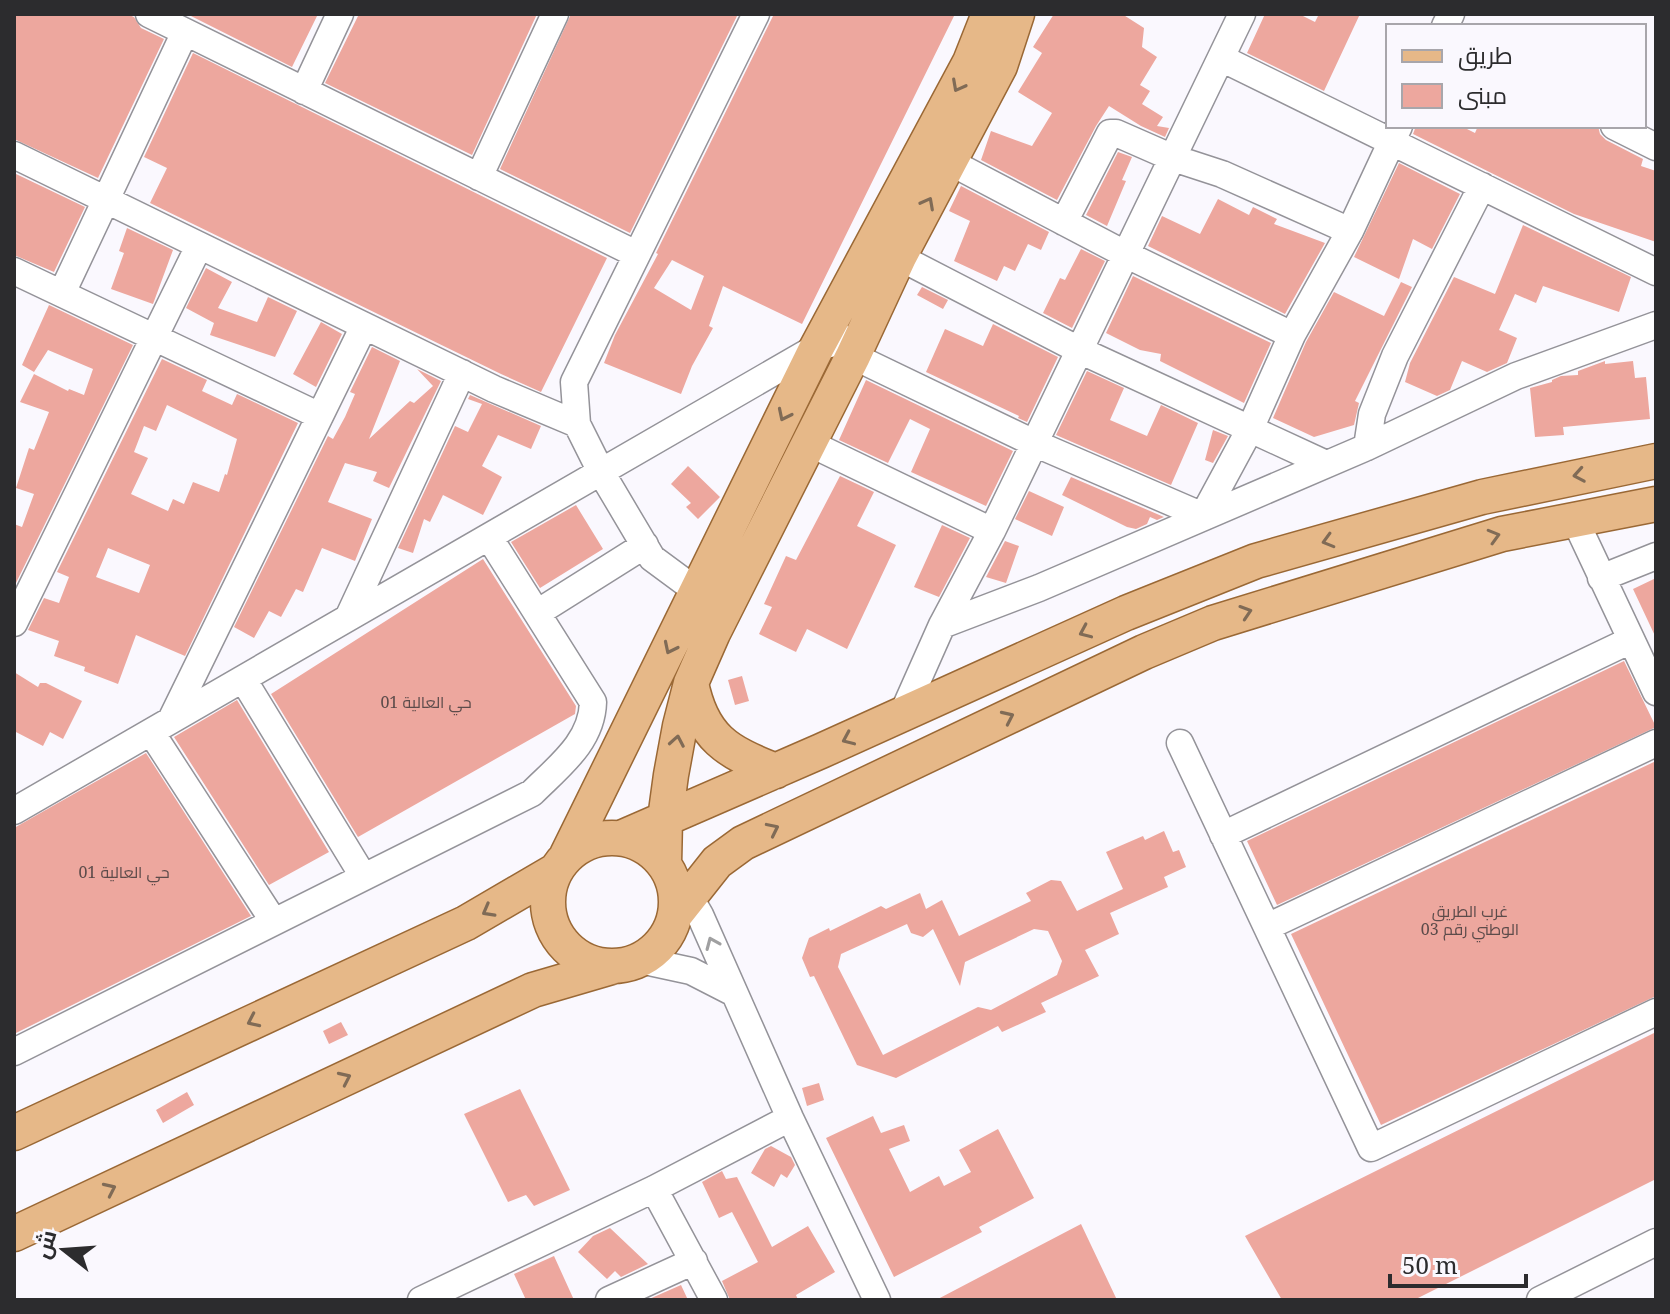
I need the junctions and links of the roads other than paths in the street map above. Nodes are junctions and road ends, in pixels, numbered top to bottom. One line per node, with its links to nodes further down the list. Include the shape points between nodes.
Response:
1 (149, 14): 8 (street)
2 (340, 14): 10 (street)
3 (555, 14): 17 (street)
4 (756, 14): 23 (street)
5 (989, 14): 34 (main road, one-way to 34, via 970,62)
6 (1018, 14): 16 (main road, via 1000,66)
7 (1242, 14): 9 (street)
8 (185, 32): 10 (street); 19 (street)
9 (1221, 58): 12 (street); 15 (street)
10 (304, 91): 17 (street)
11 (1618, 128): 13 (street)
12 (1395, 133): 18 (street); 21 (street)
13 (1656, 147)
14 (14, 155): 19 (street)
15 (1173, 158): 20 (street, via 1110,133); 21 (street); 24 (street)
16 (950, 162): 20 (street); 25 (main road, one-way to 16)
17 (479, 177): 23 (street)
18 (1482, 186): 27 (street); 42 (street, via 1395,356 1372,414)
19 (106, 201): 22 (street); 28 (street)
20 (1064, 222): 24 (street)
21 (1350, 231): 31 (street)
22 (199, 246): 30 (street); 32 (street)
23 (636, 254): 38 (street, via 574,382)
24 (1125, 254): 31 (street); 35 (street)
25 (899, 257): 33 (main road); 35 (street)
26 (14, 271): 28 (street)
27 (1656, 272)
28 (62, 293): 32 (street)
29 (1656, 325): 42 (street, via 1516,376)
30 (364, 326): 36 (street); 37 (street)
31 (1292, 335): 39 (street)
32 (154, 337): 37 (street); 57 (street)
33 (858, 346): 34 (street); 40 (main road); 41 (street)
34 (817, 347): 45 (street); 54 (main road, one-way to 54)
35 (1079, 350): 39 (street); 41 (street)
36 (462, 373): 38 (street); 56 (street)
37 (320, 416): 64 (street)
38 (577, 424): 45 (street)
39 (1250, 429): 44 (street); 47 (street)
40 (809, 443): 49 (street); 61 (main road)
41 (1034, 443): 47 (street); 49 (street)
42 (1367, 447): 44 (street)
43 (1656, 461): 63 (main road, one-way to 63, via 1482,497 1256,561 1126,613)
44 (1326, 464): 47 (street)
45 (601, 472): 50 (street); 51 (street)
46 (1656, 504): 48 (main road)
47 (1203, 516): 58 (street)
48 (1574, 518): 53 (street); 75 (main road, one-way to 48, via 717,862 743,843 1144,652 1278,601 1502,534)
49 (992, 531): 58 (street)
50 (489, 537): 55 (street); 56 (street)
51 (645, 545): 54 (street, via 652,558); 55 (street)
52 (1656, 556): 53 (street)
53 (1601, 578): 59 (street)
54 (698, 592): 72 (main road, one-way to 72)
55 (537, 613): 74 (street, via 593,702 593,718 577,749 532,793)
56 (348, 618): 60 (street)
57 (14, 623)
58 (942, 625): 63 (street)
59 (1642, 650): 62 (street); 70 (street)
60 (243, 679): 64 (street); 74 (street)
61 (691, 683): 67 (main road, via 701,716 721,744); 69 (main road, one-way to 61)
62 (1656, 692)
63 (902, 715): 67 (main road, one-way to 67)
64 (161, 726): 68 (street); 76 (street)
65 (1180, 743): 70 (street)
66 (1656, 743): 77 (street)
67 (776, 771): 69 (main road)
68 (14, 811)
69 (665, 819): 71 (main road); 73 (main road)
70 (1223, 835): 77 (street)
71 (621, 838): 72 (main road, via 583,844); 73 (main road, via 638,842)
72 (561, 863): 78 (main road, via 549,889 548,909 558,936 578,957 596,964); 83 (main road, one-way to 83, via 466,923)
73 (666, 866): 75 (main road)
74 (363, 876): 76 (street)
75 (682, 905): 78 (main road, via 662,941); 79 (street, one-way to 75)
76 (274, 922): 81 (street)
77 (1267, 927): 80 (street, via 1371,1148)
78 (628, 963): 79 (street, via 691,971); 85 (main road, one-way to 78, via 533,990)
79 (732, 992): 82 (street)
80 (1656, 1012)
81 (14, 1052)
82 (790, 1118): 84 (street); 92 (street)
83 (14, 1133)
84 (654, 1189): 87 (street); 88 (street)
85 (14, 1234)
86 (1656, 1242): 93 (street)
87 (694, 1261): 90 (street); 91 (street)
88 (473, 1290): 89 (street)
89 (421, 1300)
90 (609, 1300)
91 (714, 1300)
92 (877, 1300)
93 (1540, 1300)

